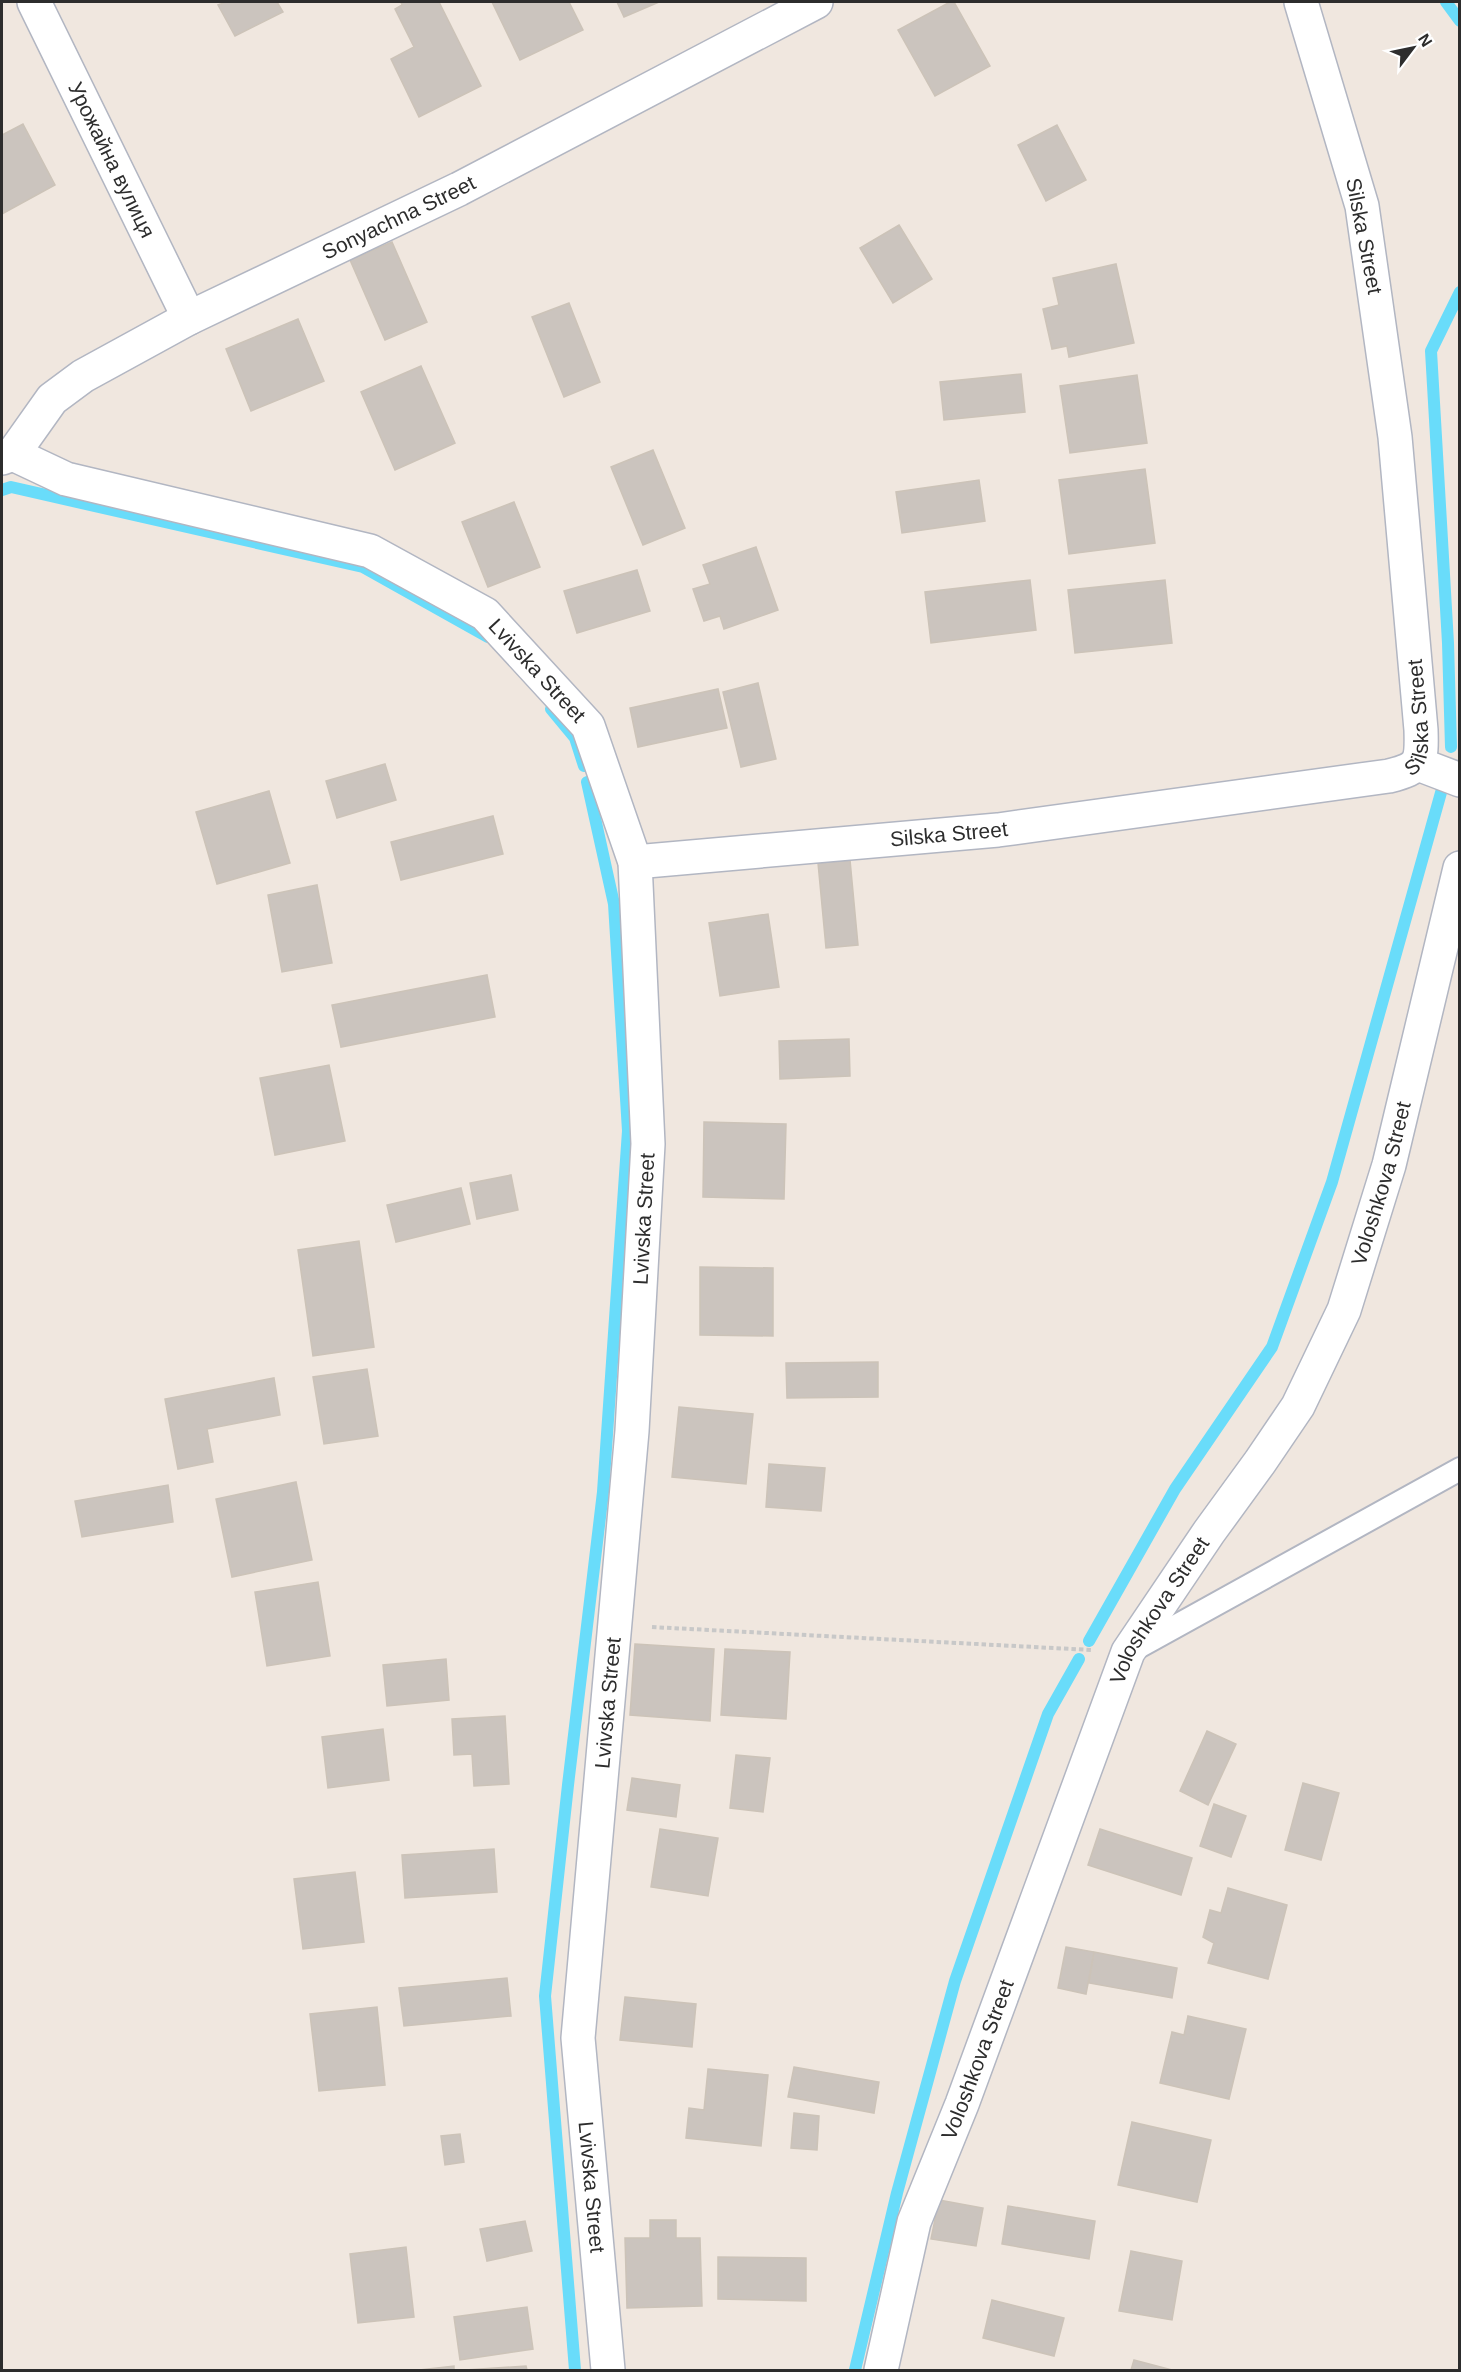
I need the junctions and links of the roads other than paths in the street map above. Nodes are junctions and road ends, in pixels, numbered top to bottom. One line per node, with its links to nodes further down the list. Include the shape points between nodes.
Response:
1 (34, 2): 4 (street, Урожайна вулиця)
2 (816, 2): 4 (street, Sonyachna Street, via 459,189)
3 (1301, 2): 6 (street, Silska Street, via 1362,206 1395,436 1421,730)
4 (189, 318): 5 (street, Sonyachna Street, via 83,376 52,399)
5 (7, 456): 8 (street, Lvivska Street, via 66,479 370,551 485,614 588,726)
6 (1418, 764): 7 (street); 8 (street, Silska Street, via 1408,772 1389,777 998,830)
7 (1460, 780)
8 (635, 861): 12 (street, Lvivska Street, via 648,1144 632,1431 578,2038)
9 (1460, 868): 11 (street, Voloshkova Street, via 1389,1165 1344,1310 1298,1406)
10 (1460, 1469): 11 (lane)
11 (1128, 1652): 13 (street, Voloshkova Street, via 962,2104 914,2222)
12 (608, 2370)
13 (881, 2370)

